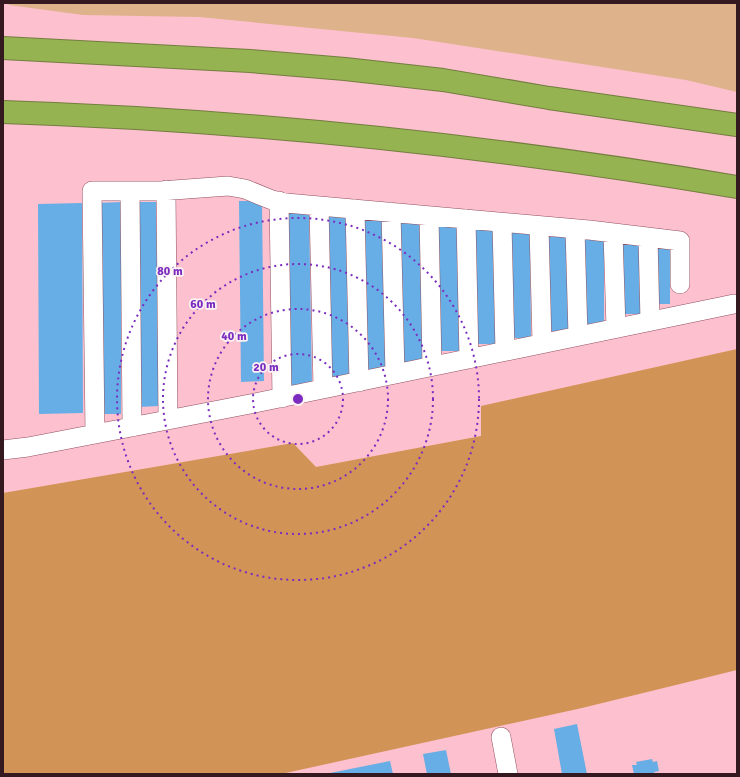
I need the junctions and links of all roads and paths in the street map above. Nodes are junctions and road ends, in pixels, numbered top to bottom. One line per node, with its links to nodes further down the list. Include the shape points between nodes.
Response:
1 (3, 48): 3 (highway, via 345,69 443,80)
2 (3, 112): 4 (highway, via 226,125 406,140 583,162)
3 (737, 125)
4 (737, 187)
5 (166, 190): 6 (lane); 7 (lane, via 228,186); 31 (lane)
6 (130, 192): 32 (lane); 33 (lane, via 92,191)
7 (279, 201): 8 (lane); 30 (lane)
8 (319, 206): 9 (lane); 29 (lane)
9 (355, 209): 10 (lane); 28 (lane)
10 (391, 212): 11 (lane); 27 (lane)
11 (428, 216): 12 (lane); 26 (lane)
12 (466, 219): 13 (lane); 25 (lane)
13 (502, 223): 14 (lane); 24 (lane)
14 (540, 226): 15 (lane); 23 (lane)
15 (575, 229): 16 (lane); 22 (lane)
16 (613, 233): 17 (lane); 21 (lane)
17 (648, 237): 18 (lane, via 680,241); 20 (lane)
18 (680, 284)
19 (734, 304): 20 (lane)
20 (650, 321): 21 (lane)
21 (616, 328): 22 (lane)
22 (578, 336): 23 (lane)
23 (542, 344): 24 (lane)
24 (505, 351): 25 (lane)
25 (470, 359): 26 (lane)
26 (432, 366): 27 (lane)
27 (395, 374): 28 (lane)
28 (359, 382): 29 (lane)
29 (323, 389): 30 (lane)
30 (282, 398): 31 (lane)
31 (168, 420): 32 (lane)
32 (132, 427): 33 (lane)
33 (95, 434): 34 (lane)
34 (3, 450)
35 (500, 738): 36 (lane)
36 (508, 774)

